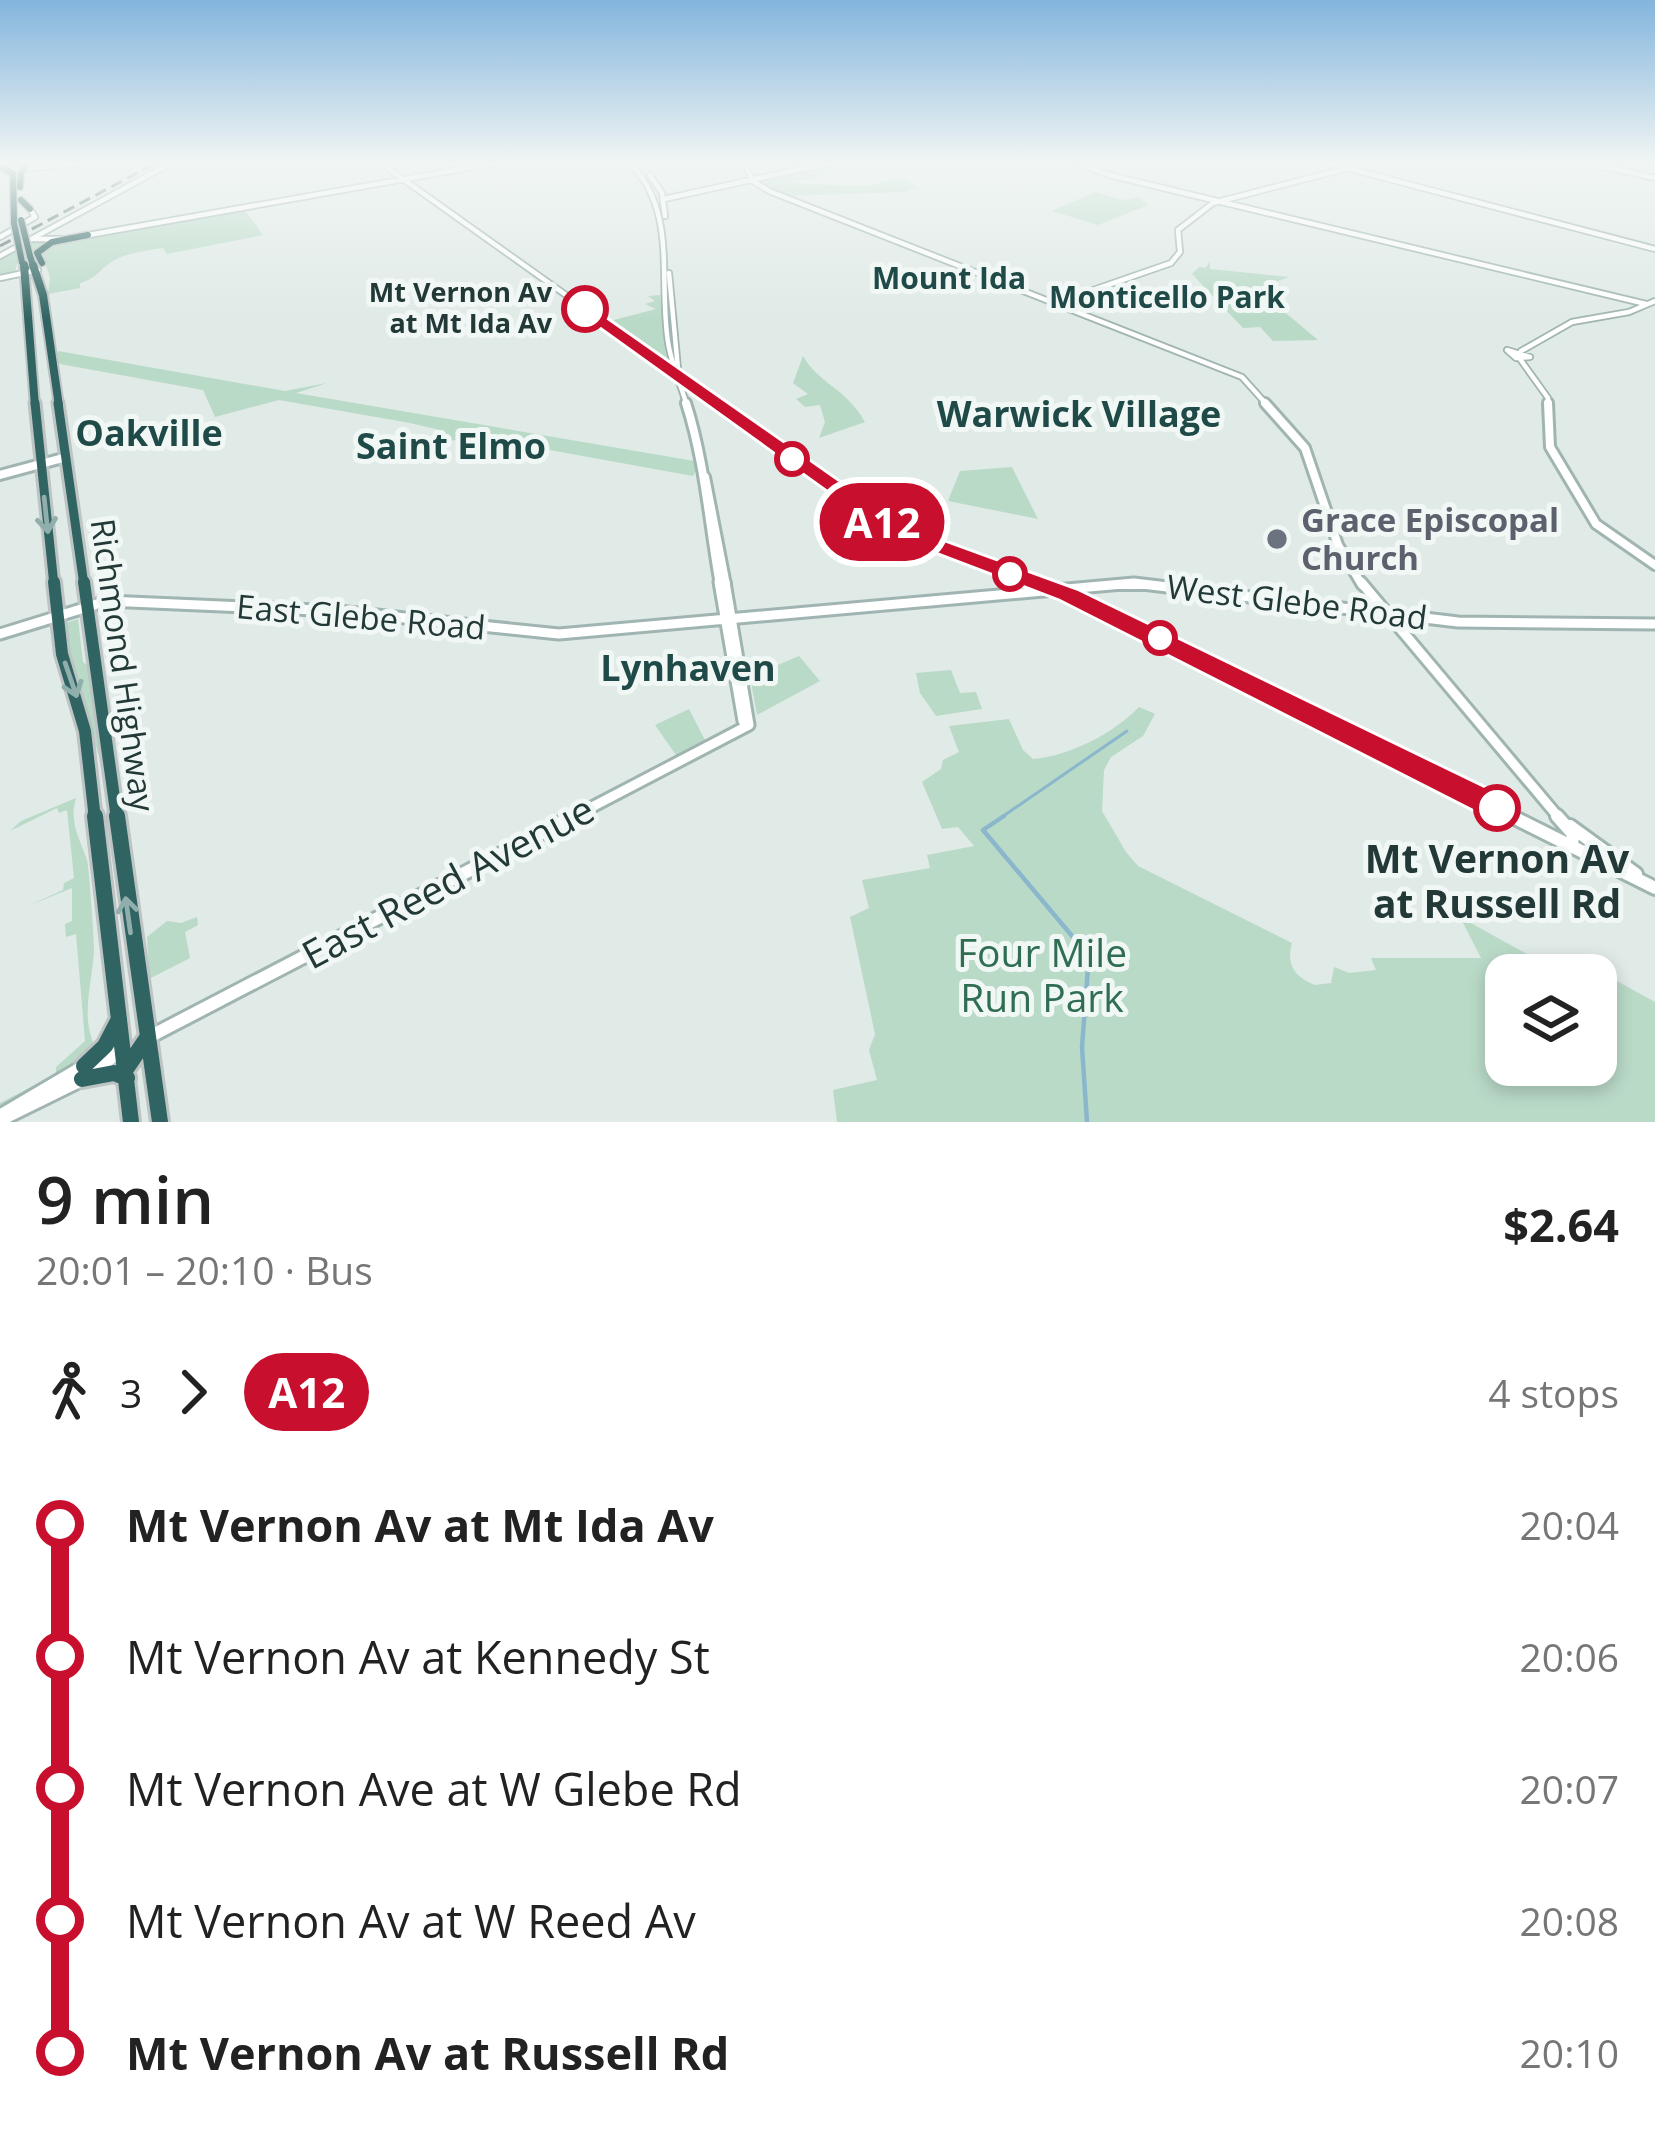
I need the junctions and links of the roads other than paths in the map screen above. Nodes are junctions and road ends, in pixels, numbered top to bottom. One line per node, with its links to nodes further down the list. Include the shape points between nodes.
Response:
1 (16, 214): 12 (highway)
2 (18, 214): 12 (highway)
3 (35, 214): 15 (street)
4 (76, 214): 16 (street)
5 (208, 214): 14 (street)
6 (453, 214): 27 (street)
7 (661, 214): 27 (street)
8 (828, 214): 25 (street)
9 (1201, 214): 25 (street, via 1178,230 1180,252 1171,263)
10 (1276, 214): 26 (street)
11 (1527, 214): 17 (street)
12 (17, 221): 13 (street); 19 (highway, Richmond Highway, bridge)
13 (2, 226)
14 (88, 236): 16 (street); 23 (highway, via 38,251)
15 (0, 237)
16 (30, 239): 18 (street)
17 (1655, 249)
18 (0, 256)
19 (25, 264): 20 (highway, Richmond Highway); 20 (street); 21 (highway); 22 (street); 29 (highway, Richmond Highway)
20 (38, 270): 23 (highway, Richmond Highway)
21 (14, 273): 22 (street)
22 (0, 277)
23 (43, 295): 28 (highway, Richmond Highway)
24 (1655, 301): 26 (street)
25 (1056, 303): 34 (street, via 1241,377 1304,448 1338,545)
26 (1646, 304): 31 (street, via 1572,322 1521,355 1548,398 1550,446 1596,524)
27 (681, 380): 32 (street, via 896,530); 36 (street, via 704,456)
28 (63, 458): 29 (street); 33 (highway, Richmond Highway)
29 (41, 465): 30 (street); 35 (highway, Richmond Highway, one-way to 35)
30 (2, 475)
31 (1655, 565)
32 (1050, 588): 34 (street, West Glebe Road, via 1151,584); 36 (street, West Glebe Road); 40 (street)
33 (84, 606): 35 (street, East Glebe Road); 36 (street, East Glebe Road, via 317,610 560,634); 43 (highway, Richmond Highway, one-way to 33)
34 (1382, 614): 37 (street, West Glebe Road); 39 (street)
35 (57, 615): 38 (street, East Glebe Road); 42 (highway, Richmond Highway, one-way to 42, via 85,731)
36 (729, 619): 43 (street, East Reed Avenue, via 748,725)
37 (1655, 624)
38 (0, 634)
39 (1564, 822): 40 (street); 41 (street)
40 (1572, 846): 41 (street)
41 (1655, 888)
42 (121, 1017): 43 (highway, Richmond Highway); 44 (highway)
43 (132, 1051): 44 (street, East Reed Avenue); 44 (highway, via 114,1073); 46 (highway, Richmond Highway); 47 (highway, Richmond Highway, via 152,1070)
44 (83, 1073): 45 (street, East Reed Avenue)
45 (0, 1118)
46 (130, 1122)
47 (160, 1122)

